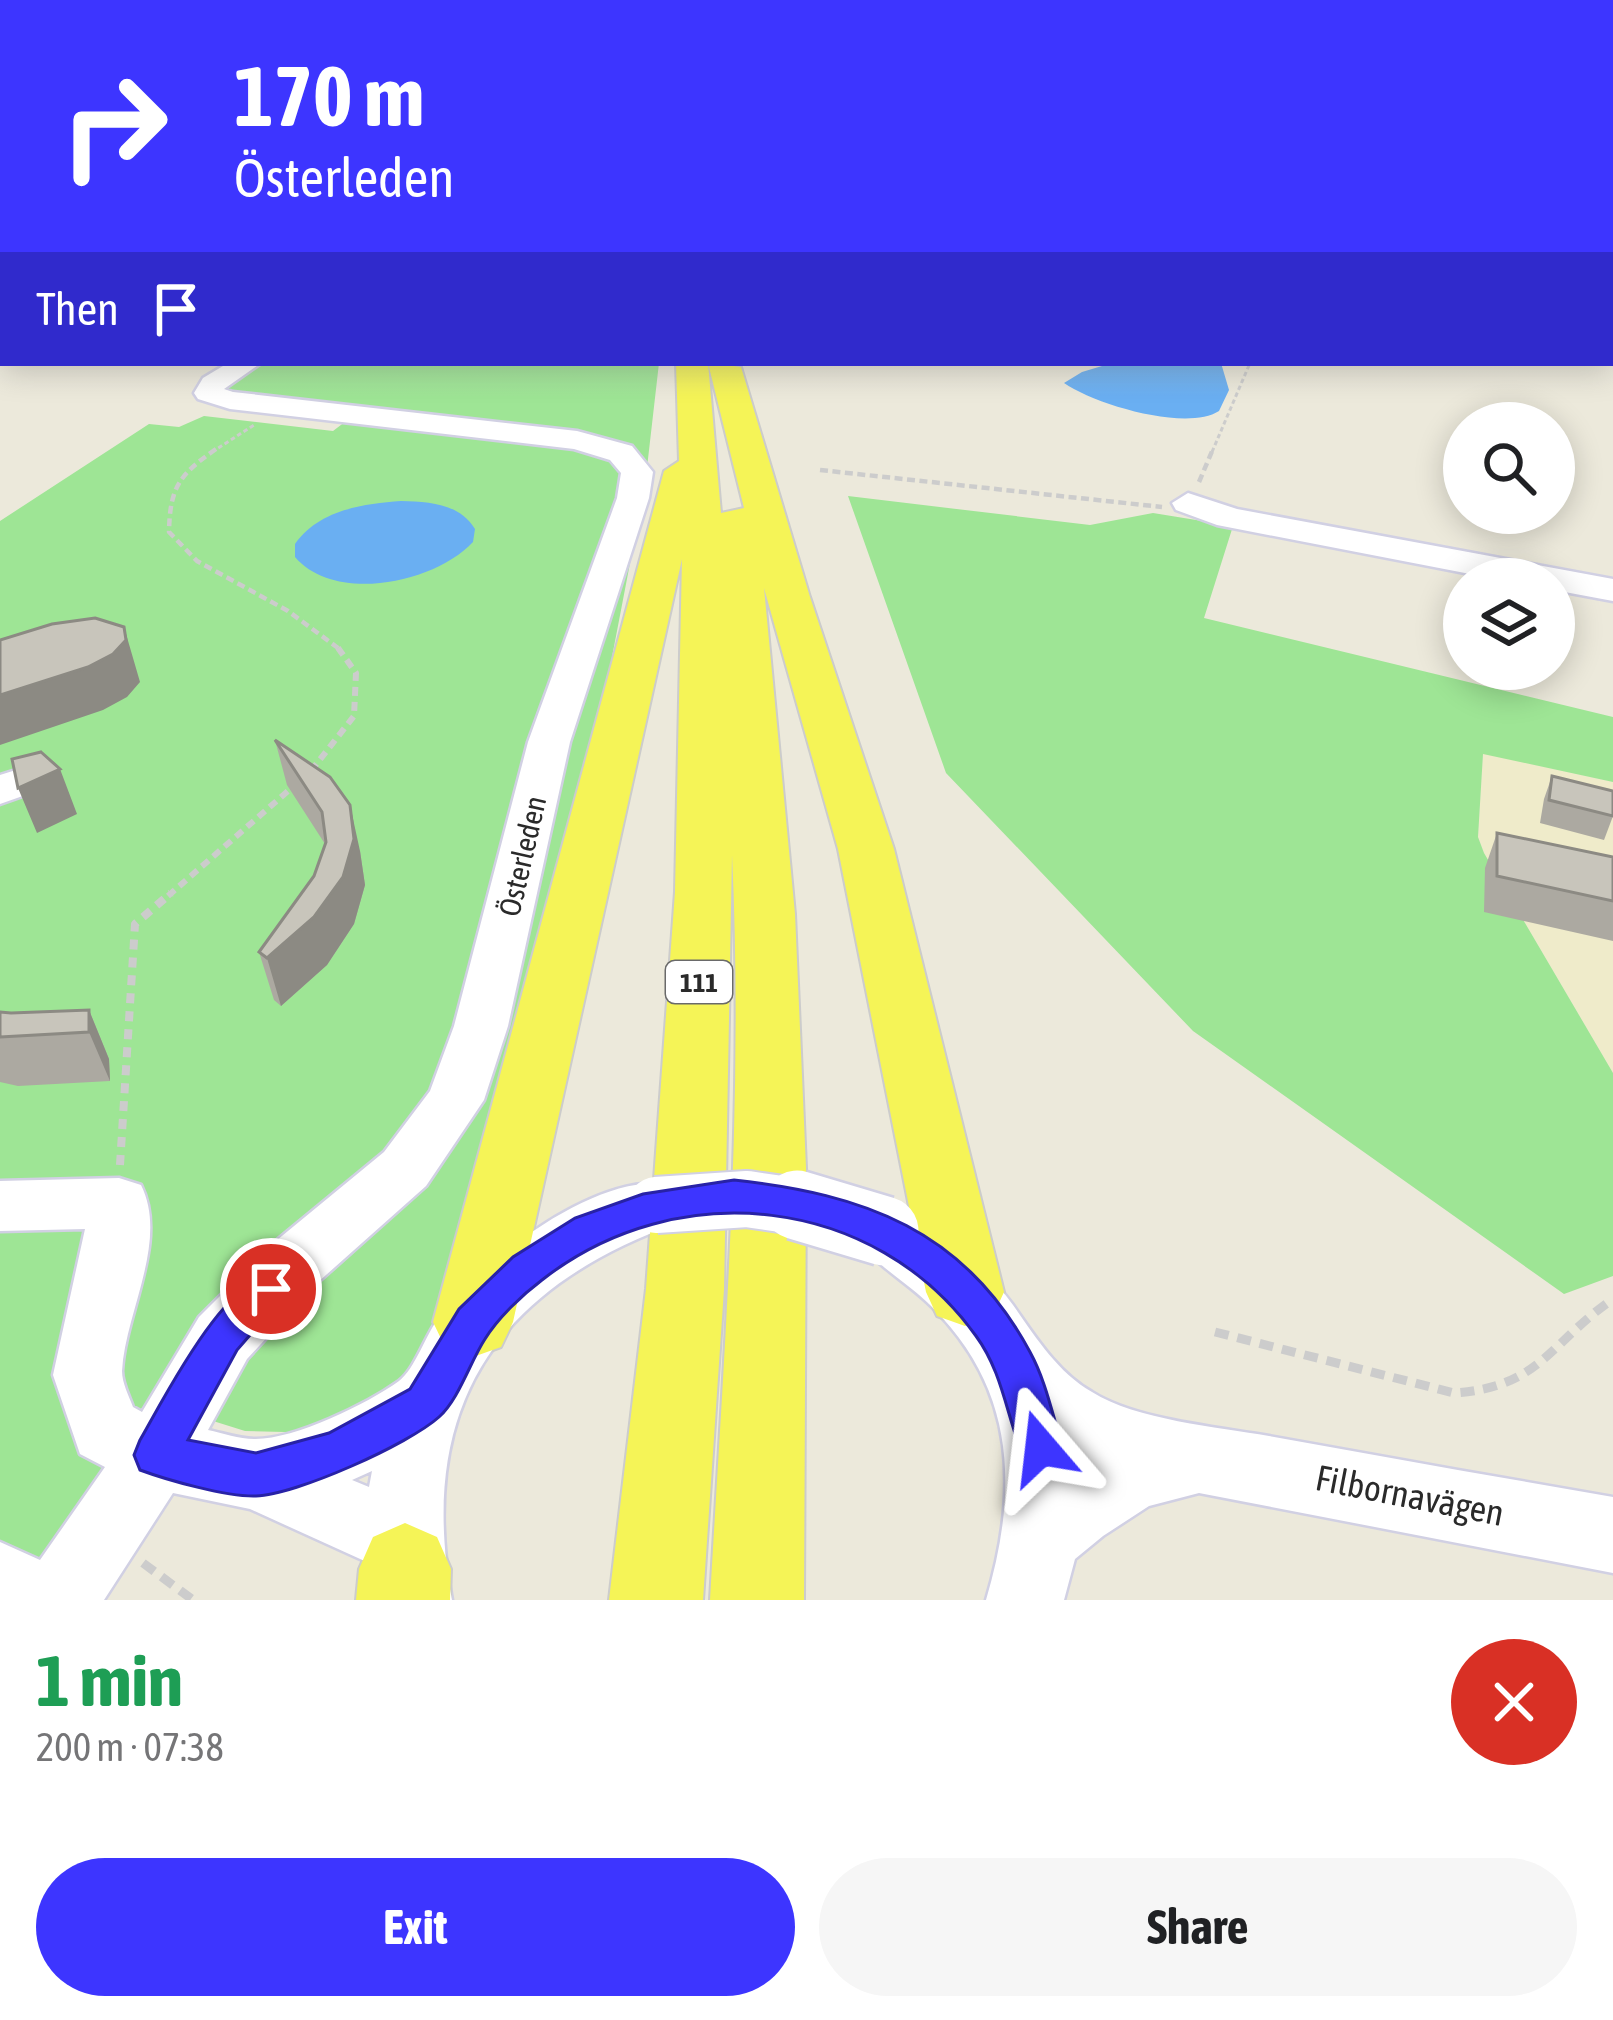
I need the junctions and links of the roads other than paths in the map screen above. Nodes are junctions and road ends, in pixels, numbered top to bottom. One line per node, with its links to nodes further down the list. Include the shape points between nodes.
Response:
1 (242, 366): 15 (street, Österleden, via 208,393 577,440 621,453 637,472 549,742 482,1026 455,1100 405,1169 223,1337)
2 (713, 366): 5 (main road, 111)
3 (714, 366): 25 (main road, 111, via 765,914 770,1168)
4 (715, 366): 11 (main road, via 866,849)
5 (694, 434): 12 (main road); 24 (main road, 111, via 705,588 704,892 686,1289)
6 (1188, 502): 7 (street, via 1228,518)
7 (1443, 558)
8 (1575, 583): 9 (street)
9 (1613, 590)
10 (0, 1206): 15 (street, via 118,1203 87,1375 105,1430)
11 (965, 1292): 12 (street, bridge, via 884,1231 811,1204 734,1195 656,1205 589,1229 526,1269); 13 (street)
12 (473, 1322): 14 (street)
13 (1016, 1367): 16 (street, Filbornavägen, via 1066,1415 1111,1436); 19 (street, via 1041,1448)
14 (425, 1402): 17 (street, via 337,1452); 20 (street, via 402,1498)
15 (156, 1455): 17 (street); 23 (street, Österleden)
16 (1205, 1460): 18 (street, Filbornavägen); 19 (street, Filbornavägen, via 1145,1467 1111,1484)
17 (256, 1474): 20 (street)
18 (1613, 1535)
19 (1033, 1569)
20 (406, 1577)
21 (0, 1581): 22 (street)
22 (41, 1600)
23 (59, 1600)
24 (656, 1600)
25 (757, 1600)

